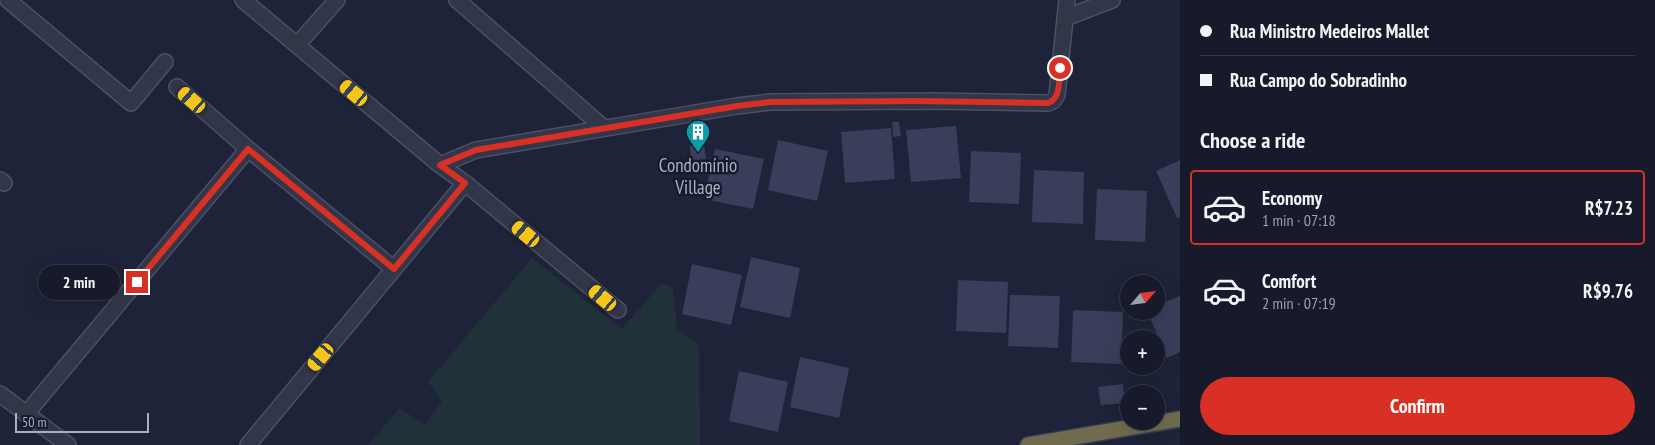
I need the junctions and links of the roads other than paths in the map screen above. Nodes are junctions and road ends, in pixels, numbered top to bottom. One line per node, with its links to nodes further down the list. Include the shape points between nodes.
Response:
1 (8, 0): 9 (street, via 130,103)
2 (243, 0): 8 (street)
3 (338, 0): 8 (street)
4 (457, 0): 11 (street)
5 (1067, 0): 7 (street)
6 (1112, 0): 7 (street)
7 (1065, 18): 11 (street, via 1057,95 1053,101 770,102)
8 (297, 45): 13 (street)
9 (166, 62)
10 (177, 88): 12 (street)
11 (604, 128): 13 (street, via 476,150)
12 (248, 149): 15 (street); 18 (street)
13 (440, 165): 14 (street)
14 (465, 183): 15 (street); 16 (street)
15 (394, 269): 21 (street)
16 (618, 310)
17 (0, 394): 18 (street)
18 (26, 414): 20 (street)
19 (1180, 419): 22 (highway)
20 (68, 445)
21 (248, 445)
22 (1028, 445)

